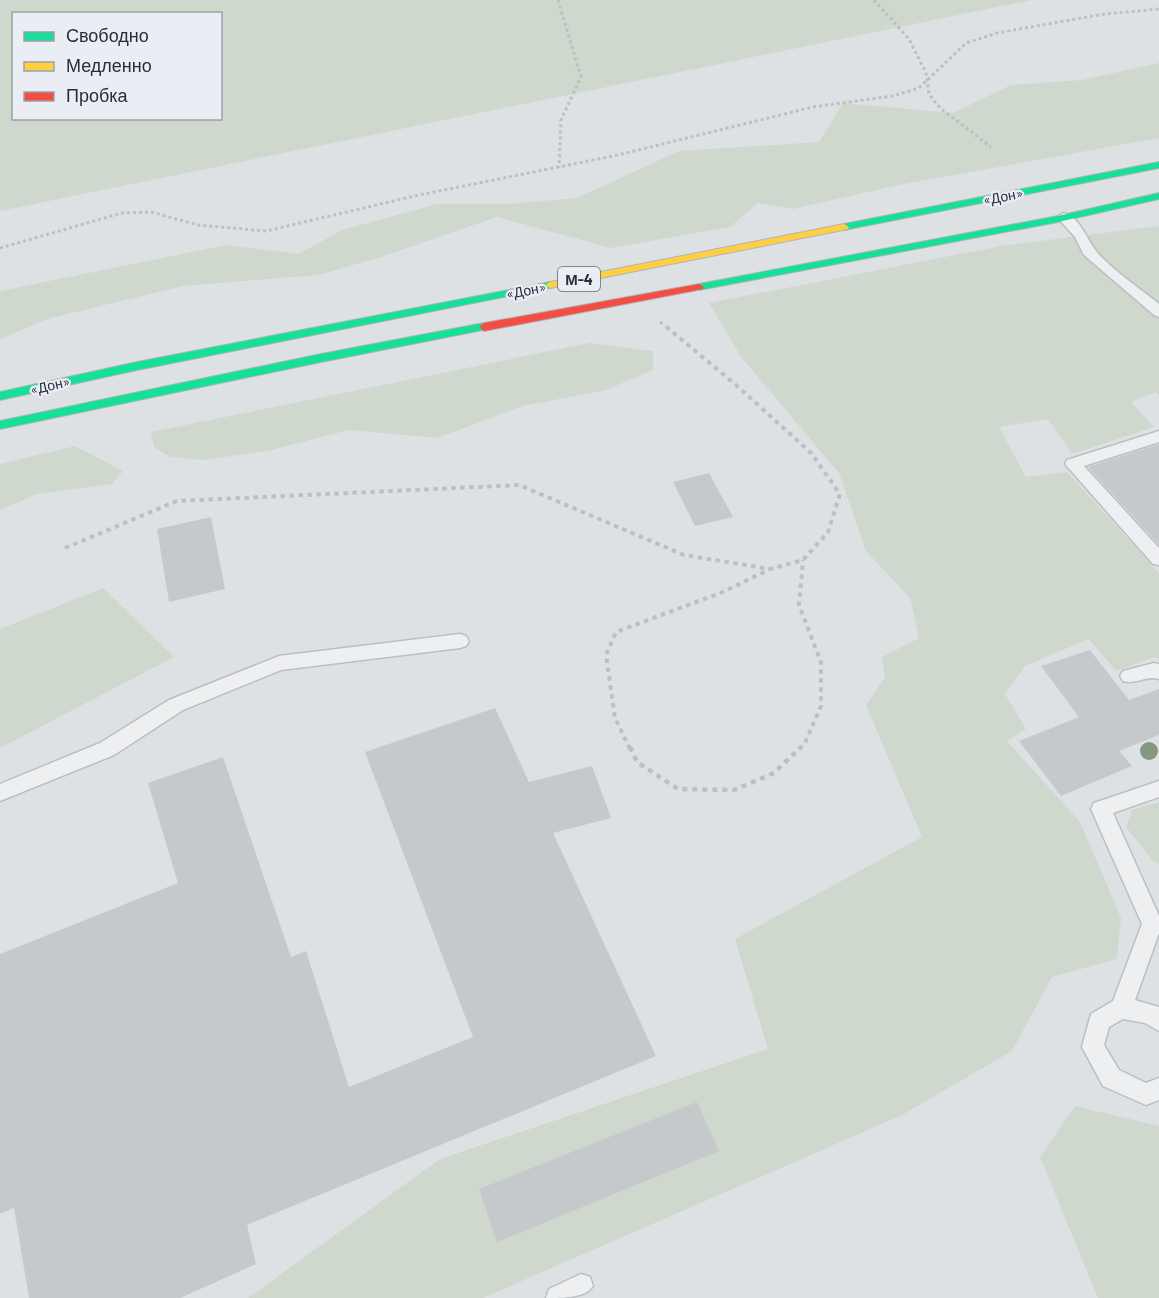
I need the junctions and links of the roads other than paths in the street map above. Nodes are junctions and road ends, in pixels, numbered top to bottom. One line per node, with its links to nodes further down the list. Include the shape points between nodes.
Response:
1 (1159, 165): 5 (highway, «Дон» / М-4, via 149,363)
2 (1159, 196): 3 (highway, «Дон» / М-4)
3 (1064, 217): 4 (lane, via 1089,252); 6 (highway, «Дон» / М-4, via 321,358)
4 (1159, 312)
5 (0, 396)
6 (0, 425)
7 (1159, 436): 8 (lane, via 1073,464)
8 (1159, 559)
9 (460, 641): 13 (lane, via 279,663 176,705 107,749)
10 (1159, 672): 11 (lane)
11 (1129, 676)
12 (1159, 789): 14 (lane, via 1101,809 1152,924)
13 (0, 793)
14 (1121, 1008): 15 (lane, via 1151,1014); 16 (lane, via 1099,1022 1093,1047 1111,1078 1146,1094)
15 (1159, 1021)
16 (1159, 1089)
17 (580, 1286): 18 (lane)
18 (558, 1298)

